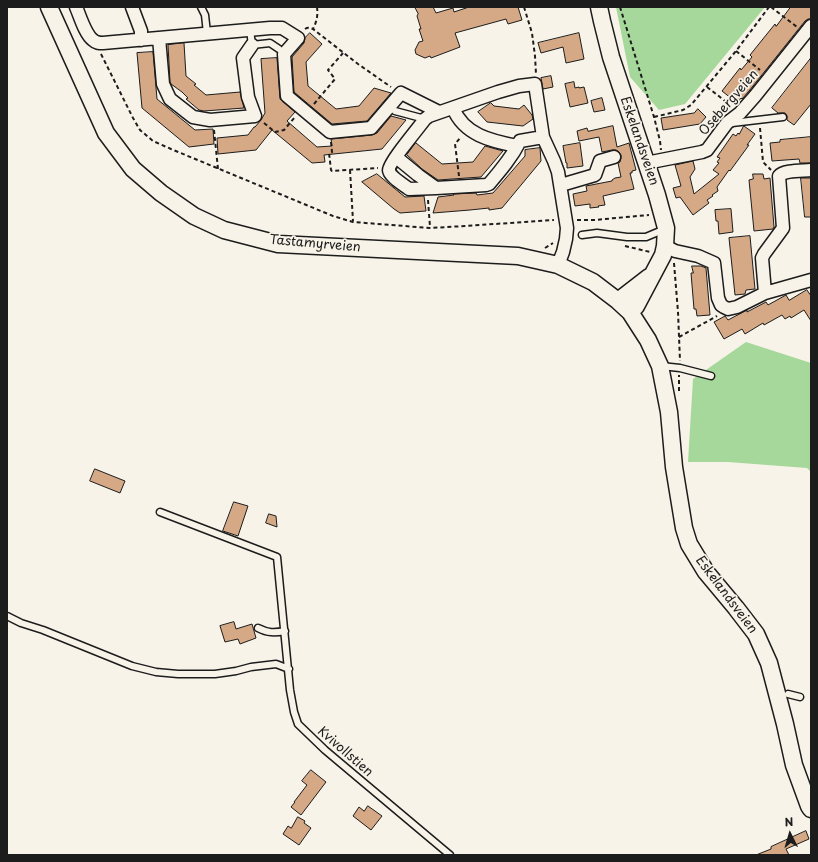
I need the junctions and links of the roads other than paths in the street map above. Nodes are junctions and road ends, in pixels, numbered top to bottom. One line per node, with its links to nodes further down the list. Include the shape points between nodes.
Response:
1 (49, 7): 30 (main road, Tastamyrveien, via 106,133 133,169 194,216 224,230 278,244 518,256)
2 (76, 7): 10 (street, via 92,40 103,43)
3 (132, 7): 10 (street)
4 (201, 7): 8 (lane, via 205,15)
5 (599, 7): 23 (main road, Eskelandsveien, via 611,57)
6 (250, 30): 8 (street); 11 (lane); 15 (street, via 282,28 298,38 284,54 287,96 330,132 371,128 401,93)
7 (808, 30): 18 (street, Osebergveien, via 755,96)
8 (207, 33): 9 (street)
9 (158, 38): 10 (street); 11 (street, via 163,84 170,99 193,117 210,120 255,116 248,97 243,58)
10 (142, 40)
11 (252, 45): 12 (lane, via 270,43)
12 (279, 49)
13 (453, 108): 15 (street); 19 (street, via 498,92 535,84); 20 (street, via 468,129 486,138)
14 (396, 111): 17 (lane)
15 (439, 112): 17 (street)
16 (783, 117): 18 (lane)
17 (425, 119): 22 (street)
18 (727, 123): 23 (street, Osebergveien, via 702,152)
19 (543, 137): 20 (street, via 521,140); 25 (street)
20 (518, 146): 26 (street, via 489,184)
21 (614, 157): 25 (street, via 600,161 595,175)
22 (393, 162): 26 (street, via 418,175); 26 (street, via 389,170 391,174 409,189)
23 (646, 163): 27 (main road, Eskelandsveien)
24 (811, 170): 33 (street, via 786,172 779,176 783,228 762,258)
25 (561, 185): 30 (street, via 567,228)
26 (432, 188)
27 (666, 228): 28 (lane, via 646,237 597,233); 29 (main road, Eskelandsveien)
28 (582, 235)
29 (670, 248): 31 (main road, Eskelandsveien); 33 (street, via 714,263 718,298 724,308 737,306)
30 (558, 264): 34 (main road, Tastamyrveien, via 593,282)
31 (653, 274): 34 (main road, Eskelandsveien); 35 (main road, Eskelandsveien, via 636,306)
32 (811, 280): 33 (street)
33 (765, 293)
34 (618, 301): 35 (main road, Eskelandsveien)
35 (630, 312): 36 (main road, Eskelandsveien, via 648,340)
36 (660, 366): 37 (lane); 45 (main road, Eskelandsveien, via 669,412 679,498 689,544 706,572 756,634 769,663 794,766)
37 (712, 376)
38 (160, 512): 41 (lane, Kvivollstien, via 277,557)
39 (7, 616): 42 (lane, via 132,666 156,672 215,674 276,664)
40 (258, 628): 41 (lane, via 273,633)
41 (285, 631): 42 (lane, Kvivollstien)
42 (289, 668): 46 (lane, Kvivollstien, via 290,690 298,724 325,750)
43 (788, 694): 44 (lane)
44 (800, 697)
45 (811, 809)
46 (450, 855)

